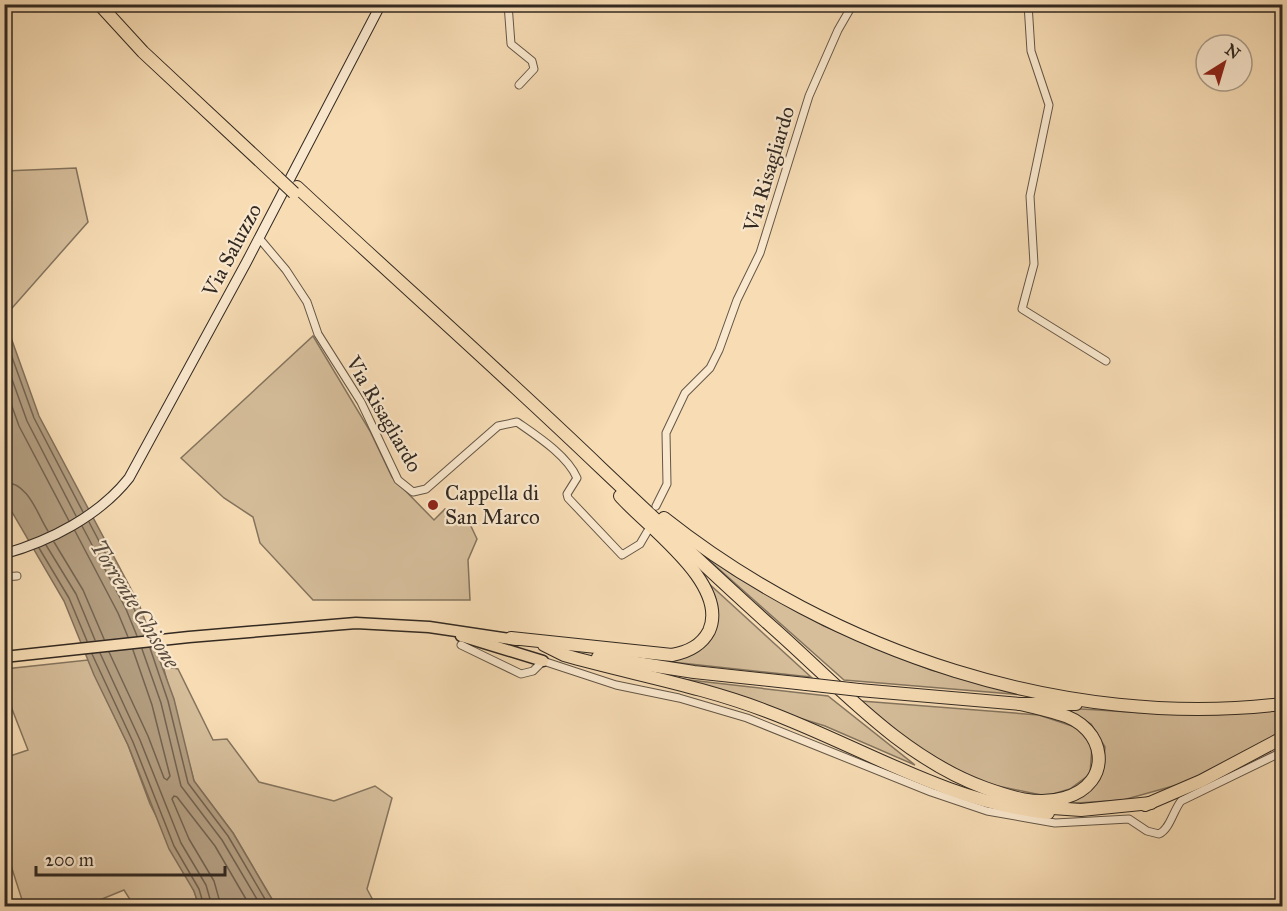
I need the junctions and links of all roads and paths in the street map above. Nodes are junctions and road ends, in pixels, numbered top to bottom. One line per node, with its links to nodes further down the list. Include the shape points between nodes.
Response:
1 (99, 4): 8 (highway, via 143,52)
2 (107, 4): 8 (highway)
3 (381, 4): 9 (main road, Via Saluzzo)
4 (508, 4): 7 (street, via 511,44 532,61 534,69)
5 (853, 4): 12 (street, Via Risagliardo, via 809,96 760,253 718,350 710,368 686,393 666,433 667,484)
6 (1028, 4): 10 (street, via 1031,51 1049,105 1030,196 1034,264 1022,309)
7 (519, 85)
8 (279, 175): 11 (highway, bridge)
9 (259, 238): 13 (street, Via Risagliardo, via 307,302 318,334 361,402 398,480 413,492 426,489 498,426 517,422 571,467 577,478 568,498 622,555 640,544); 14 (main road, Via Saluzzo, via 138,465 122,486 104,504 71,526)
10 (1106, 361)
11 (606, 476): 18 (highway, via 701,580 712,606 712,623 706,636 690,650 672,655); 25 (highway, via 868,714 919,753 976,784 1028,800 1063,799 1084,789 1099,764 1099,749 1090,731 1076,719); 27 (highway, via 743,574 859,636 934,664 1007,684); 30 (highway, via 818,677 880,730 931,766 983,792 1035,806 1082,810)
12 (656, 506)
13 (647, 532)
14 (9, 553)
15 (17, 576): 16 (street)
16 (4, 577)
17 (429, 627): 18 (main road); 21 (main road, via 356,622); 23 (main road)
18 (511, 638): 20 (main road)
19 (461, 645): 23 (street, via 521,674 533,671)
20 (544, 645): 25 (highway, bridge, via 629,663); 30 (highway, via 564,655 764,710 983,801 1059,814 1133,809)
21 (33, 654): 22 (main road); 24 (main road)
22 (4, 657)
23 (543, 661): 29 (street, via 616,685 747,718 987,811 1055,823 1129,819 1154,834 1162,833 1181,801)
24 (4, 663)
25 (1020, 704): 27 (highway)
26 (1282, 704): 27 (highway, via 1213,708)
27 (1143, 706)
28 (1282, 738): 30 (highway)
29 (1282, 752)
30 (1151, 803)

